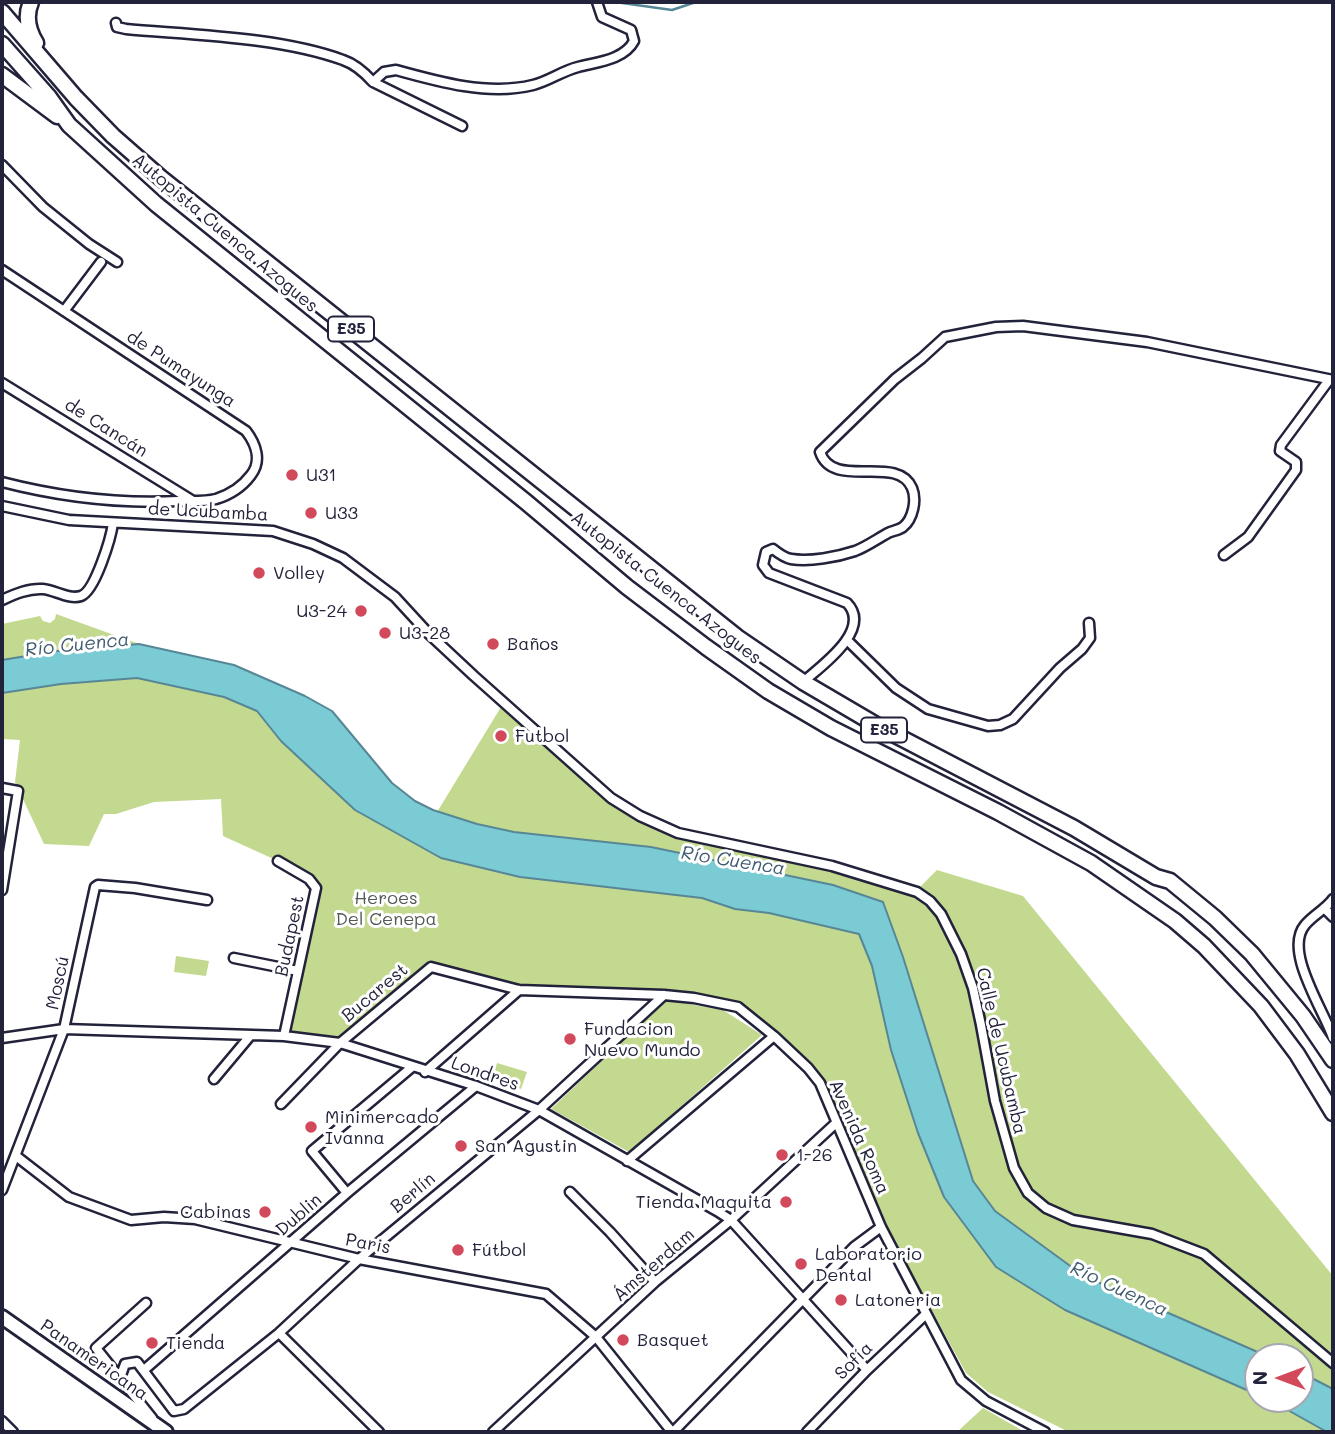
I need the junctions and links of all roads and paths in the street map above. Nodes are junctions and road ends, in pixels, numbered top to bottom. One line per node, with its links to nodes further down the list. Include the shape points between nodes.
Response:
1 (31, 2): 6 (highway, via 30,34)
2 (598, 5): 8 (street, via 602,17 631,30 634,37 632,46 616,58 564,71 533,85 503,89 476,88 396,70 384,72)
3 (2, 12): 6 (highway, Autopista Cuenca Azogues / E35)
4 (116, 23): 8 (street, via 126,29 287,45 345,60)
5 (2, 44): 9 (highway, Autopista Cuenca Azogues / E35)
6 (55, 74): 26 (highway, Autopista Cuenca Azogues / E35, via 113,136 183,196 687,599)
7 (2, 75): 9 (highway)
8 (373, 82): 10 (street)
9 (69, 125): 54 (highway, Autopista Cuenca Azogues / E35, via 196,237 706,647 831,728 1080,857 1175,921 1261,1006)
10 (462, 127)
11 (2, 165): 13 (street, via 43,207)
12 (101, 262): 15 (street)
13 (117, 262)
14 (2, 270): 15 (street, de Pumayunga)
15 (64, 311): 19 (street, de Pumayunga, via 246,431 255,443 253,473 242,485 213,500)
16 (1331, 380): 22 (street, via 1280,445 1280,451 1296,462 1296,470 1248,537); 25 (street, via 1147,342 1023,326 945,337 820,452 832,468 894,473 907,479 915,505 903,527 856,551 835,556 789,559 773,549 766,552 763,565 769,573 848,603 854,613)
17 (2, 383): 19 (street, de Cancán)
18 (2, 482): 19 (street, via 82,499)
19 (193, 501)
20 (2, 506): 21 (street, de Ucubamba, via 69,520)
21 (113, 523): 23 (street, via 92,586 81,596 44,589); 28 (street, de Ucubamba, via 274,531 343,558 395,597 439,643)
22 (1224, 555)
23 (2, 600)
24 (1089, 623): 25 (street, via 1090,638 1082,649 1013,719 988,726 928,709 896,688)
25 (847, 640): 26 (street)
26 (803, 682): 47 (highway, Autopista Cuenca Azogues / E35, via 1170,881 1252,954)
27 (2, 788): 30 (street, via 19,791)
28 (611, 798): 72 (street, Calle de Ucubamba, via 678,833 832,866 917,891 930,901 961,954 973,988 995,1101 1014,1168 1028,1193 1046,1208 1073,1220 1152,1234 1204,1254)
29 (278, 861): 37 (street, Budapest, via 316,888)
30 (2, 890)
31 (1333, 899): 33 (street)
32 (207, 900): 40 (street, Moscú, via 135,888 95,887)
33 (1324, 908): 34 (street); 45 (street, via 1305,924 1298,937 1298,951)
34 (1333, 917)
35 (234, 958): 37 (street)
36 (431, 967): 38 (street, Avenida Roma); 46 (street, Bucarest)
37 (298, 971): 42 (street, Budapest)
38 (519, 990): 39 (street, Avenida Roma); 49 (street)
39 (664, 995): 43 (street, Avenida Roma, via 738,1007); 53 (street, Berlín)
40 (65, 1029): 41 (street, Londres); 44 (street, Londres); 56 (street, Moscú)
41 (250, 1036): 42 (street, Londres); 50 (street)
42 (284, 1036): 46 (street, Londres)
43 (774, 1036): 55 (street, Avenida Roma, via 820,1083); 57 (street)
44 (2, 1038)
45 (1333, 1038)
46 (340, 1043): 48 (street, Londres); 52 (street, Bucarest)
47 (1333, 1060)
48 (412, 1067): 49 (street, Londres); 60 (street, via 312,1151)
49 (425, 1072): 51 (street, Londres)
50 (214, 1079)
51 (476, 1086): 53 (street, Londres); 60 (street, Dublin)
52 (281, 1104)
53 (539, 1110): 57 (street, Londres); 64 (street, Berlín)
54 (1333, 1113)
55 (836, 1123): 61 (street, Ámsterdam); 62 (street, Avenida Roma)
56 (16, 1156): 58 (street, Moscú); 63 (street, Paris, via 69,1197 130,1219 195,1219)
57 (627, 1161): 61 (street, Londres)
58 (2, 1190)
59 (570, 1192): 65 (street)
60 (347, 1193): 63 (street, Dublin)
61 (731, 1220): 65 (street, Ámsterdam); 66 (street, Londres)
62 (881, 1227): 66 (street, via 854,1247); 68 (street, Avenida Roma)
63 (290, 1244): 64 (street, Paris); 73 (street, Dublin)
64 (359, 1259): 70 (street, Berlín); 71 (street, Paris, via 545,1294)
65 (655, 1282): 71 (street, Ámsterdam)
66 (804, 1301): 74 (street, Londres); 81 (street)
67 (146, 1303): 75 (street, via 96,1348)
68 (925, 1315): 74 (street, Sofía); 83 (street, Avenida Roma, via 961,1380 986,1401)
69 (2, 1317): 77 (main road, Panamericana)
70 (279, 1333): 73 (street, Berlín, via 179,1411 174,1411); 79 (street)
71 (596, 1337): 80 (street, Ámsterdam); 81 (street, Paris)
72 (1333, 1363)
73 (145, 1370): 75 (street, via 137,1362 125,1364)
74 (867, 1370): 82 (street, Sofía)
75 (120, 1378): 77 (street)
76 (2, 1421): 78 (street)
77 (163, 1430)
78 (13, 1432)
79 (379, 1432)
80 (493, 1432)
81 (672, 1432)
82 (807, 1432)
83 (1045, 1432)

